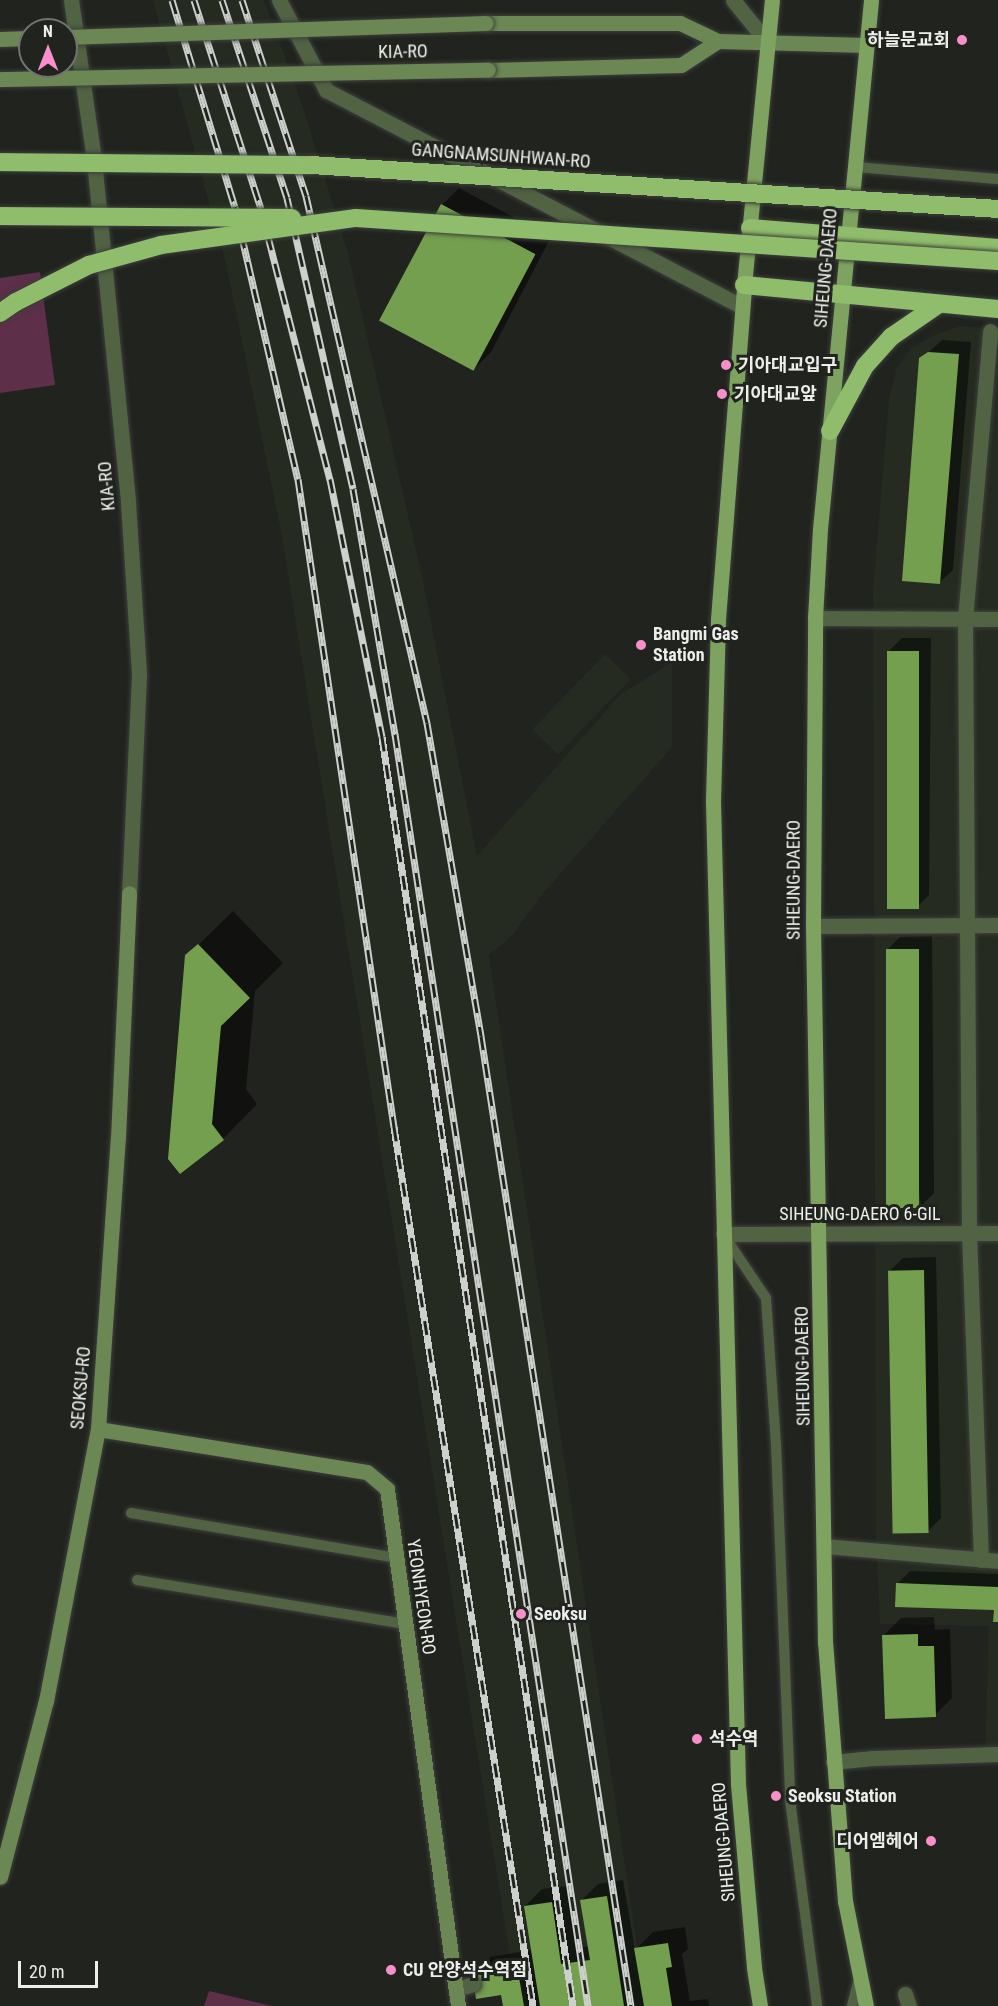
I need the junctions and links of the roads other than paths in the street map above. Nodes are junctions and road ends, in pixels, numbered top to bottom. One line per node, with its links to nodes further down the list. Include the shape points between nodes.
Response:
1 (71, 0): 34 (street, KIA-RO, via 102,231 131,538 139,675)
2 (279, 0): 26 (street, via 326,90)
3 (733, 0): 10 (street)
4 (772, 0): 10 (main road, SIHEUNG-DAERO)
5 (871, 0): 11 (main road, SIHEUNG-DAERO)
6 (78, 37): 9 (street, KIA-RO, bridge, via 486,23 680,23)
7 (18, 38): 8 (street)
8 (0, 39)
9 (718, 40): 10 (street, KIA-RO); 12 (street, KIA-RO, bridge, via 681,65)
10 (767, 42): 11 (street, KIA-RO); 19 (main road, SIHEUNG-DAERO)
11 (867, 45): 14 (main road, SIHEUNG-DAERO)
12 (0, 79)
13 (0, 162): 16 (highway, GANGNAMSUNHWAN-RO, bridge, via 311,165)
14 (855, 167): 15 (lane); 20 (main road, SIHEUNG-DAERO)
15 (998, 179)
16 (998, 209)
17 (0, 216): 18 (highway, bridge)
18 (357, 218): 22 (highway, bridge); 28 (highway, bridge, via 151,248 89,265)
19 (750, 228): 20 (highway); 23 (main road, SIHEUNG-DAERO)
20 (849, 236): 21 (highway); 24 (main road, SIHEUNG-DAERO)
21 (998, 248)
22 (998, 261)
23 (744, 285): 24 (highway); 26 (main road, SIHEUNG-DAERO)
24 (843, 295): 25 (highway); 30 (main road, SIHEUNG-DAERO)
25 (939, 304): 27 (highway); 30 (highway, via 891,338 865,366)
26 (742, 307): 40 (main road, SIHEUNG-DAERO, via 718,619 713,800)
27 (998, 309)
28 (0, 313)
29 (994, 332): 32 (street)
30 (830, 431): 31 (main road, SIHEUNG-DAERO)
31 (815, 618): 32 (street); 36 (main road, SIHEUNG-DAERO)
32 (965, 619): 33 (street); 37 (street)
33 (998, 619)
34 (129, 893): 42 (street, SEOKSU-RO, via 118,1138)
35 (998, 925): 37 (street)
36 (813, 926): 37 (street); 41 (main road, SIHEUNG-DAERO)
37 (968, 926): 38 (street)
38 (969, 1233): 39 (street, SIHEUNG-DAERO 6-GIL); 41 (street, SIHEUNG-DAERO 6-GIL); 46 (street)
39 (998, 1233)
40 (723, 1234): 41 (street, SIHEUNG-DAERO 6-GIL); 57 (main road, SIHEUNG-DAERO, via 738,1783); 58 (lane, via 766,1298 776,1444 790,1800)
41 (818, 1234): 44 (main road, SIHEUNG-DAERO)
42 (98, 1429): 45 (street, YEONHYEON-RO, via 367,1472 387,1489); 52 (street, SEOKSU-RO, via 46,1701)
43 (131, 1513): 45 (lane)
44 (824, 1546): 46 (street); 51 (main road, SIHEUNG-DAERO)
45 (396, 1558): 49 (street, YEONHYEON-RO)
46 (981, 1560): 47 (street)
47 (998, 1561)
48 (137, 1580): 49 (lane)
49 (405, 1624): 55 (street, YEONHYEON-RO)
50 (998, 1754): 51 (street)
51 (833, 1762): 53 (main road, SIHEUNG-DAERO, via 845,1901)
52 (0, 1877)
53 (860, 1973): 59 (lane); 60 (main road, SIHEUNG-DAERO)
54 (473, 1984): 55 (street)
55 (456, 1989): 56 (street, YEONHYEON-RO)
56 (458, 2006)
57 (760, 2006)
58 (816, 2006)
59 (852, 2006)
60 (866, 2006)

